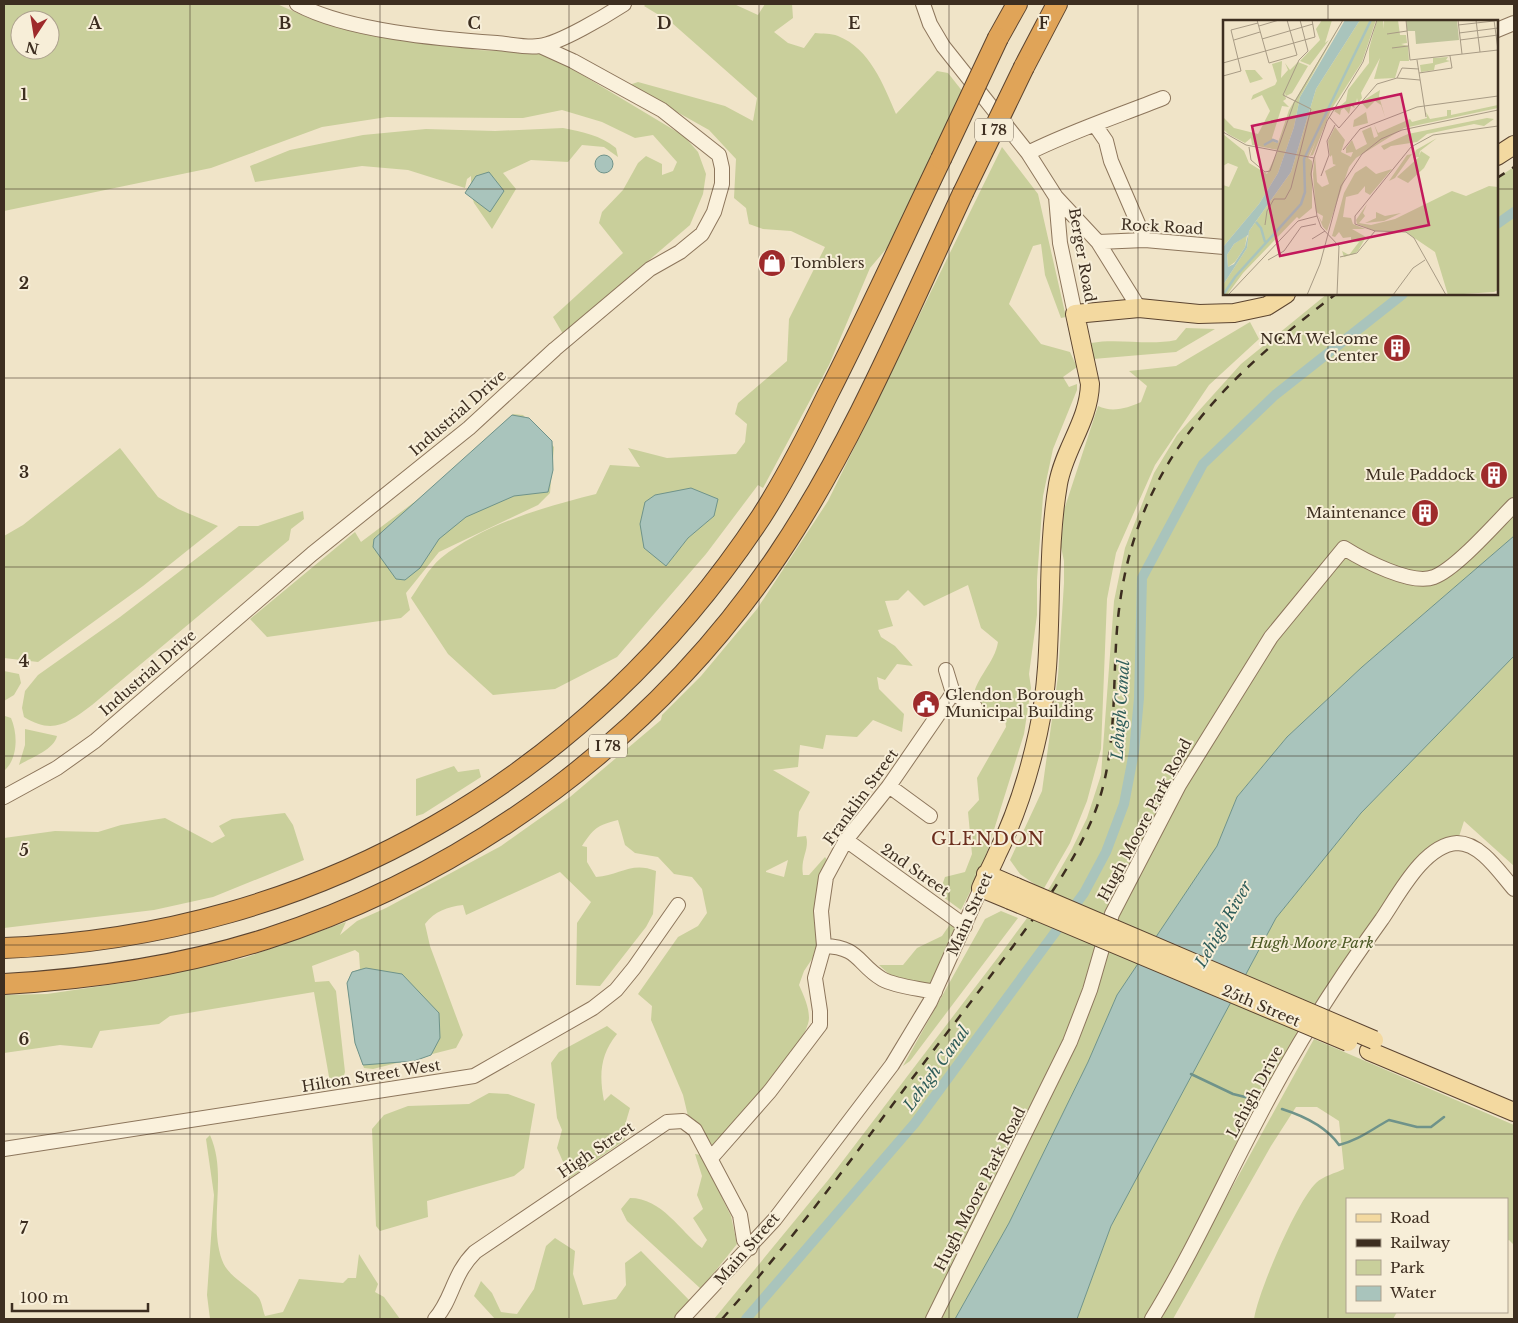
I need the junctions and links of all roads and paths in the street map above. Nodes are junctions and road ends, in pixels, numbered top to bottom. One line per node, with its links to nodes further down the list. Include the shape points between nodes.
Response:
1 (297, 4): 8 (street, via 345,22 387,30)
2 (624, 4): 8 (street, via 588,25)
3 (923, 4): 12 (street, Berger Road, via 943,46)
4 (1017, 4): 34 (highway, I 78, bridge, via 807,437 762,514 706,593 664,643 617,690 570,732 494,791 379,856 319,882 229,913 133,935)
5 (1057, 4): 35 (highway, I 78, bridge, via 846,437 778,554 730,620 636,722 581,770 504,824 446,860 366,901 264,940 167,964)
6 (1514, 23): 7 (street)
7 (1498, 30)
8 (540, 46): 26 (street, Industrial Drive, via 662,110 719,155 722,184 714,212 702,234 680,252 650,269 468,428 312,554 95,741 57,768)
9 (1163, 98): 10 (street)
10 (1095, 125): 12 (street, via 1067,133); 15 (street, via 1106,141 1111,161)
11 (1514, 145): 13 (main road)
12 (1028, 153): 14 (street, Berger Road)
13 (1498, 155)
14 (1056, 197): 16 (street); 20 (street, Berger Road, via 1060,243)
15 (1145, 240): 16 (street, Rock Road); 17 (street, Rock Road)
16 (1098, 242): 19 (street)
17 (1223, 246)
18 (1284, 295): 19 (main road, via 1266,306 1234,313 1199,314)
19 (1139, 308): 20 (main road)
20 (1075, 314): 29 (main road, Main Street, via 1090,395 1058,485 1053,523 1046,676 1039,731 1023,793)
21 (1514, 505): 45 (street, Hugh Moore Park Road, via 1452,566 1434,577 1412,577 1382,568 1344,548 1270,637 1179,784 1112,914 1090,990 1070,1042)
22 (946, 670): 23 (street)
23 (953, 693): 24 (street); 25 (street, Franklin Street)
24 (975, 707)
25 (890, 786): 27 (street); 28 (street, Franklin Street)
26 (4, 797)
27 (930, 816)
28 (846, 840): 32 (street, 2nd Street); 33 (street, Franklin Street, via 826,877 821,911)
29 (984, 881): 32 (street, Main Street); 37 (main road, 25th Street, bridge)
30 (1514, 889): 46 (street, Lehigh Drive, via 1484,856 1468,846 1457,843 1441,847 1421,863 1335,984 1286,1066)
31 (678, 905): 40 (street, Hilton Street West, via 616,990 593,1008 474,1076)
32 (965, 926): 36 (street, Main Street)
33 (824, 946): 36 (street, via 850,951 884,979); 41 (street, Franklin Street, via 815,978 820,1025 770,1091)
34 (4, 948)
35 (4, 984)
36 (935, 992): 42 (street, Main Street, via 892,1065)
37 (1459, 1082): 38 (main road, 25th Street); 39 (main road, 25th Street)
38 (1514, 1100)
39 (1514, 1112)
40 (4, 1149)
41 (711, 1158): 42 (street, High Street, via 740,1215 744,1240); 43 (street, High Street, via 690,1124 675,1120 667,1122 475,1252 459,1271)
42 (750, 1248): 44 (street, Main Street)
43 (435, 1319)
44 (682, 1319)
45 (932, 1319)
46 (1152, 1319)

